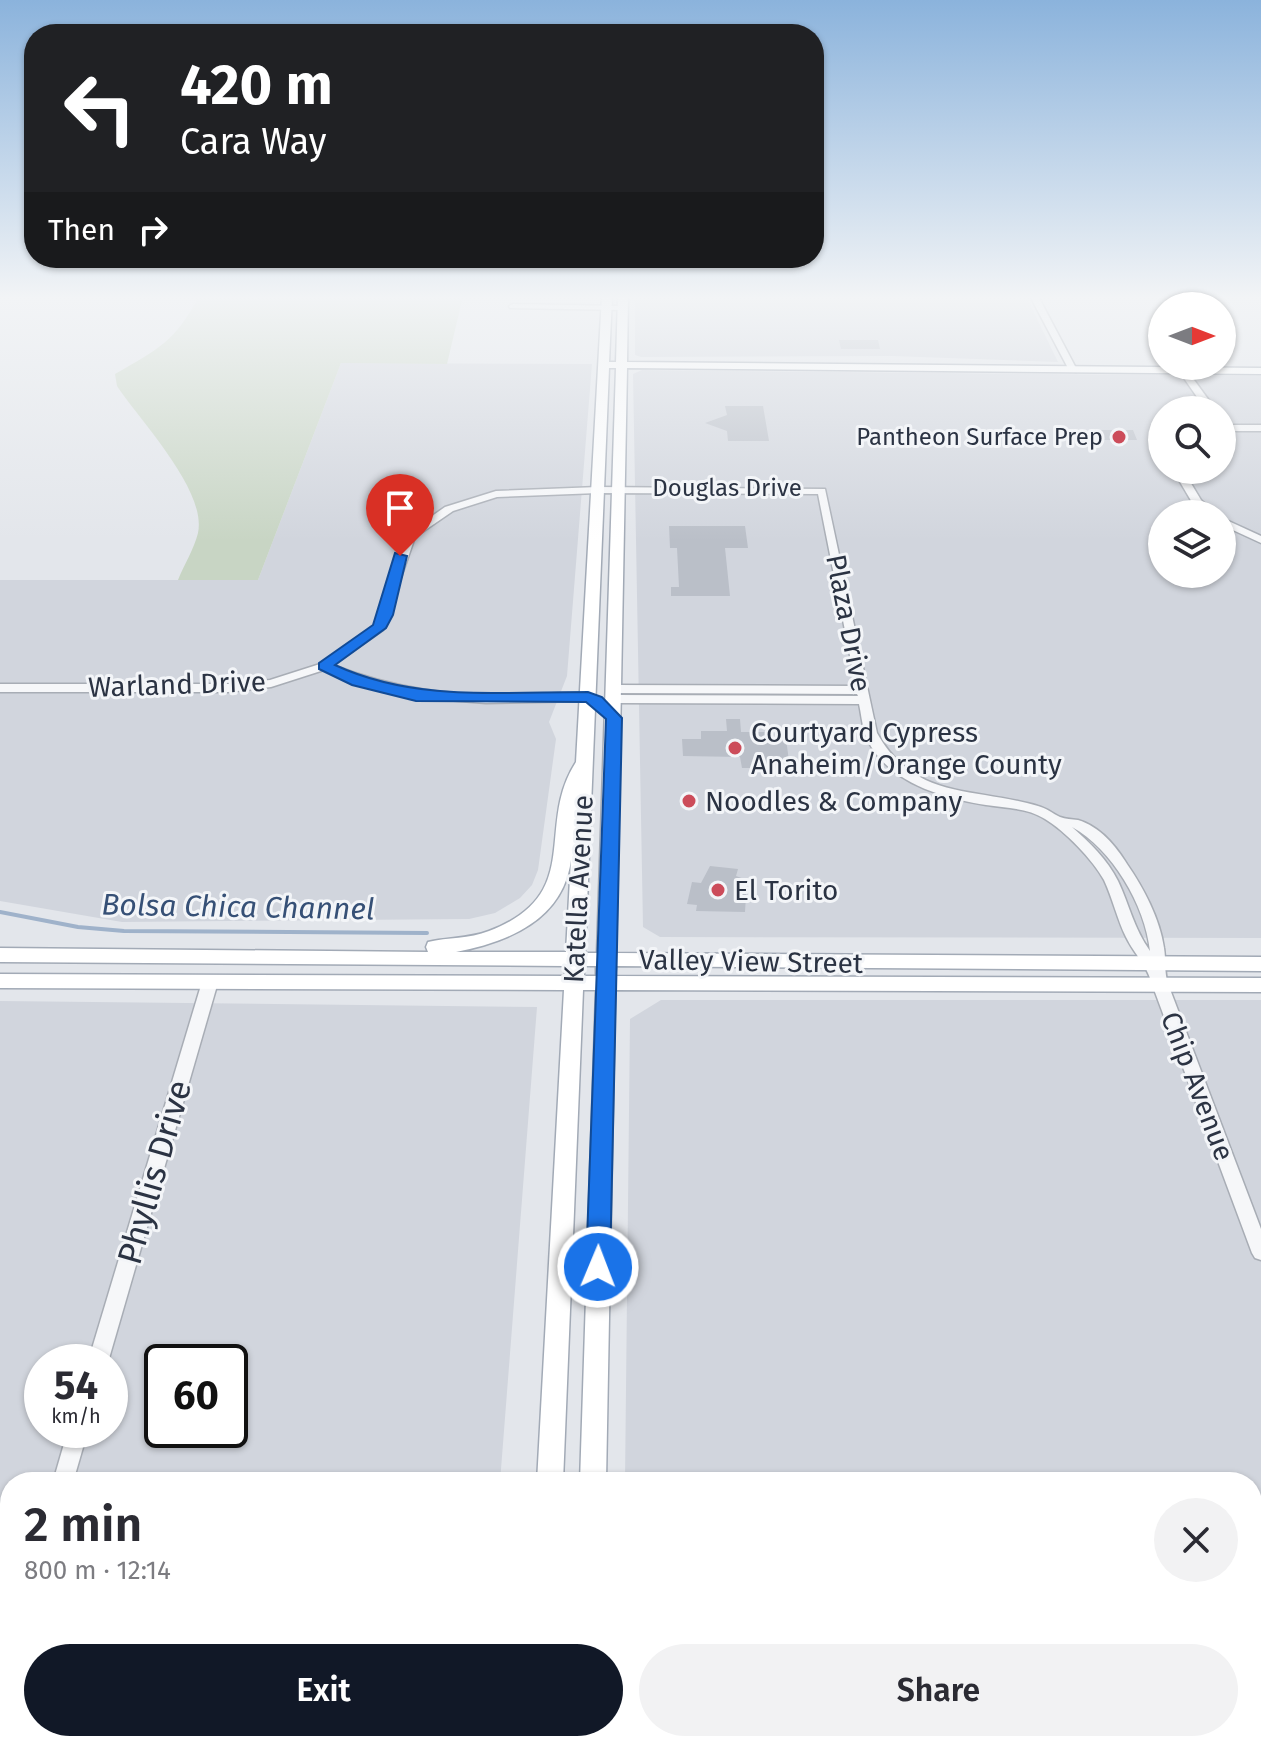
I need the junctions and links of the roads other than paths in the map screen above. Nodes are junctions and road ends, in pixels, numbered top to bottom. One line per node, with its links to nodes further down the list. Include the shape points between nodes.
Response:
1 (602, 378): 5 (main road, Katella Avenue)
2 (621, 378): 6 (main road, Katella Avenue)
3 (1236, 428): 4 (street)
4 (1261, 428)
5 (598, 490): 6 (street, Douglas Drive); 10 (street, Warland Drive, via 496,494 449,509 421,525 402,548 379,628); 12 (main road, Katella Avenue)
6 (618, 490): 7 (street, Douglas Drive); 13 (main road, Katella Avenue)
7 (822, 491): 14 (street, Plaza Drive)
8 (1236, 528): 9 (street)
9 (1261, 540)
10 (324, 666): 11 (street, Warland Drive, via 271,683 228,688); 12 (street, via 416,696)
11 (0, 688)
12 (588, 690): 13 (main road); 15 (main road); 16 (main road, Katella Avenue)
13 (614, 694): 14 (street); 15 (main road, Katella Avenue)
14 (863, 695): 22 (street, Plaza Drive, via 876,745 886,759 945,792 1020,806 1057,821 1099,860 1137,949)
15 (614, 718): 20 (main road, Katella Avenue)
16 (585, 760): 18 (main road, via 571,786 562,866 554,890 539,909 506,931 453,946 260,950); 19 (main road, Katella Avenue)
17 (0, 955): 18 (main road, Valley View Street)
18 (233, 957): 19 (main road, Valley View Street)
19 (575, 959): 20 (main road, Valley View Street); 25 (main road, Katella Avenue)
20 (606, 959): 22 (main road, Valley View Street); 26 (main road, Katella Avenue)
21 (1261, 964): 22 (main road, Valley View Street)
22 (1157, 975): 26 (main road, Valley View Street); 27 (main road, Valley View Street); 28 (street, Chip Avenue)
23 (0, 981): 24 (main road, Valley View Street)
24 (210, 982): 25 (main road, Valley View Street); 29 (street, Phyllis Drive)
25 (573, 983): 26 (main road, Valley View Street); 32 (main road, Katella Avenue)
26 (605, 983): 33 (main road, Katella Avenue)
27 (1261, 985)
28 (1261, 1253)
29 (103, 1344)
30 (73, 1448): 31 (street)
31 (66, 1472)
32 (550, 1472)
33 (593, 1472)

